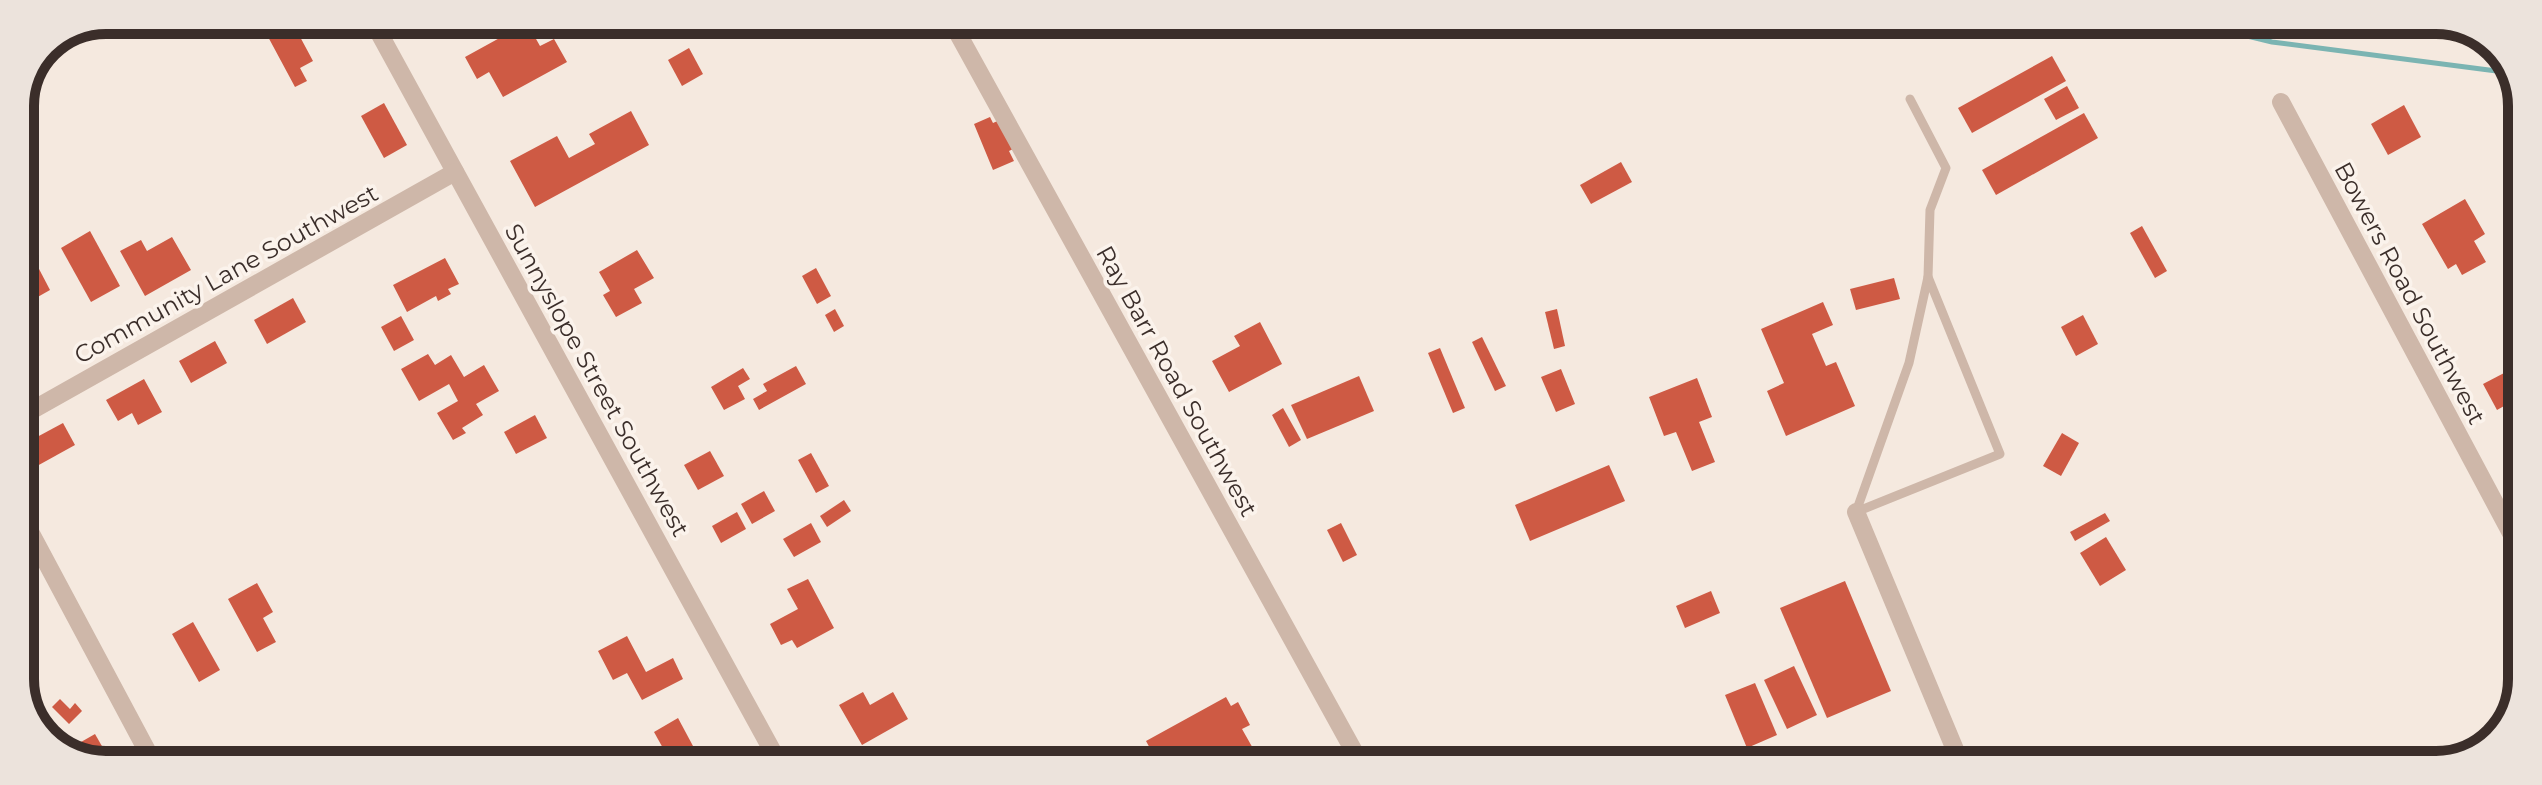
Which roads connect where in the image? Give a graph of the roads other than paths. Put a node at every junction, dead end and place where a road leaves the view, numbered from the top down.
1 (380, 34) edge
2 (958, 34) edge
3 (1910, 99) dead end
4 (2281, 102) dead end
5 (455, 172) junction
6 (1928, 277) junction
7 (34, 409) edge
8 (1856, 512) junction
9 (2508, 528) edge
10 (34, 539) edge
11 (147, 751) edge
12 (772, 751) edge
13 (1354, 751) edge
14 (1956, 751) edge

1 - 5 street, Sunnyslope Street Southwest
2 - 13 street, Ray Barr Road Southwest
3 - 6 lane
4 - 9 street, Bowers Road Southwest
5 - 7 street, Community Lane Southwest
5 - 12 street, Sunnyslope Street Southwest
6 - 8 lane
6 - 8 lane
8 - 14 street
10 - 11 street

